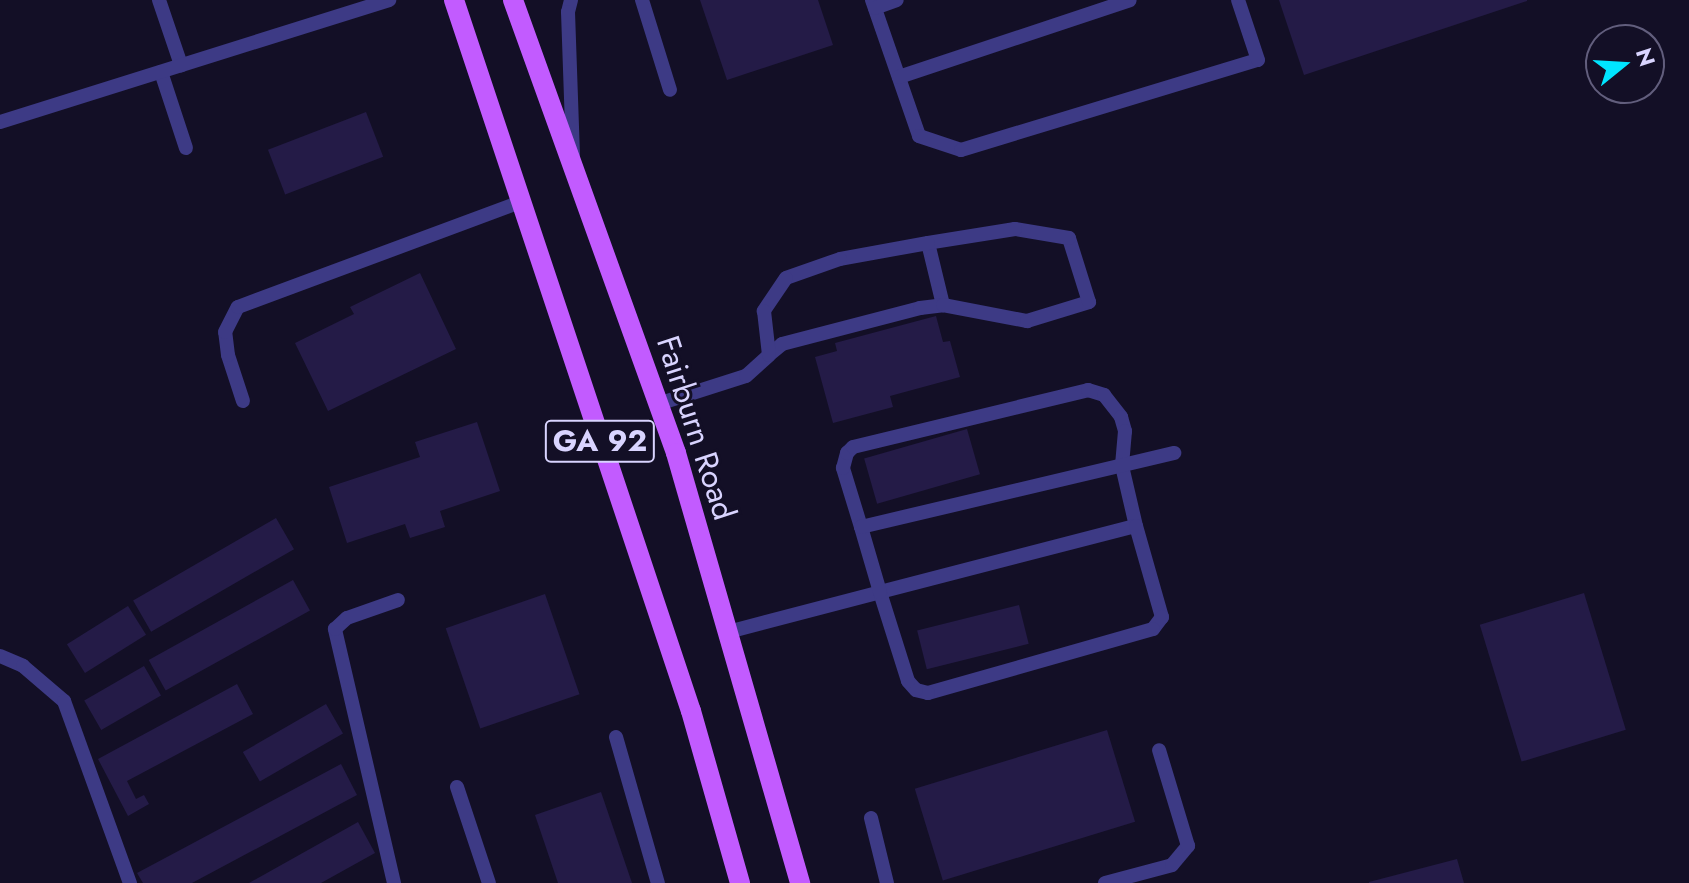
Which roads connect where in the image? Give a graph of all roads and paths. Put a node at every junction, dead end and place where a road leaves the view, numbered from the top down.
1 (159, 0) edge
2 (389, 0) edge
3 (454, 0) edge
4 (513, 0) edge
5 (571, 0) edge
6 (642, 0) edge
7 (897, 0) edge
8 (1130, 0) edge
9 (1238, 0) edge
10 (874, 4) edge
11 (181, 65) junction
12 (161, 72) junction
13 (899, 77) junction
14 (670, 90) dead end
15 (0, 122) edge
16 (186, 148) dead end
17 (574, 171) junction
18 (523, 201) junction
19 (928, 243) junction
20 (943, 305) junction
21 (769, 355) junction
22 (243, 401) dead end
23 (658, 404) junction
24 (1174, 453) dead end
25 (1122, 466) junction
26 (1136, 526) junction
27 (861, 527) junction
28 (880, 592) junction
29 (398, 600) dead end
30 (728, 632) junction
31 (0, 656) edge
32 (616, 737) dead end
33 (1159, 750) dead end
34 (457, 787) dead end
35 (871, 818) dead end
36 (130, 883) edge
37 (394, 883) edge
38 (489, 883) edge
39 (658, 883) edge
40 (740, 883) edge
41 (800, 883) edge
42 (887, 883) edge
43 (1105, 883) edge

1 - 11 lane
2 - 11 lane
3 - 18 main road, GA 92
4 - 17 main road, Fairburn Road / GA 92
5 - 17 lane
6 - 14 lane
7 - 10 lane
8 - 13 lane
9 - 13 lane
10 - 13 lane
11 - 12 lane
12 - 15 lane
12 - 16 lane
17 - 23 main road, Fairburn Road / GA 92
18 - 22 lane
18 - 40 main road, GA 92
19 - 20 lane
19 - 20 lane
19 - 21 lane
20 - 21 lane
21 - 23 lane
23 - 30 main road, Fairburn Road / GA 92
24 - 25 lane
25 - 26 lane
25 - 27 lane
25 - 27 lane
26 - 28 lane
26 - 28 lane
27 - 28 lane
28 - 30 lane
29 - 37 lane
30 - 41 main road, Fairburn Road / GA 92
31 - 36 lane
32 - 39 lane
33 - 43 lane
34 - 38 lane
35 - 42 lane

